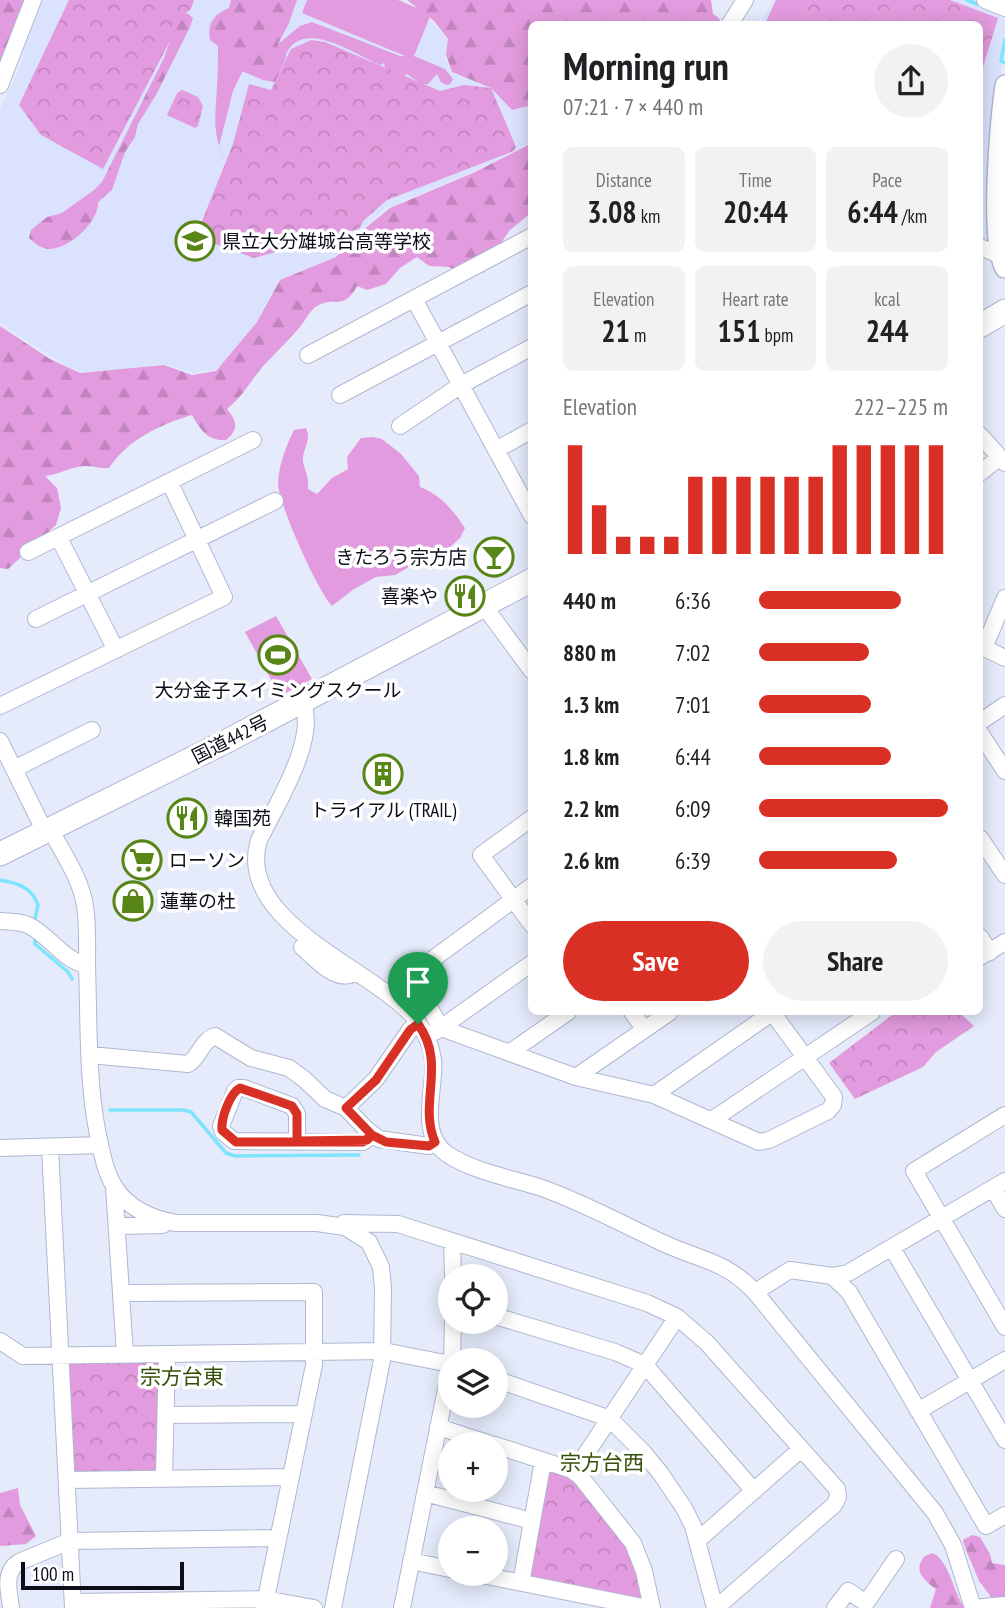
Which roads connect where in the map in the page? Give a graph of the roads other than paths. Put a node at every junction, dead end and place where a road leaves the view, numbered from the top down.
1 (33, 0) edge
2 (745, 0) edge
3 (985, 0) edge
4 (1005, 8) edge
5 (732, 21) edge
6 (0, 85) edge
7 (1005, 85) edge
8 (528, 238) edge
9 (983, 249) edge
10 (1002, 262) edge
11 (528, 295) edge
12 (414, 299) junction
13 (1005, 311) edge
14 (983, 324) edge
15 (438, 343) junction
16 (528, 349) edge
17 (308, 355) dead end
18 (461, 385) junction
19 (340, 395) dead end
20 (400, 426) dead end
21 (528, 432) edge
22 (983, 438) edge
23 (253, 440) dead end
24 (496, 450) junction
25 (1002, 460) edge
26 (983, 471) edge
27 (170, 483) junction
28 (275, 501) dead end
29 (528, 509) edge
30 (59, 538) junction
31 (198, 540) junction
32 (28, 552) dead end
33 (528, 582) edge
34 (88, 593) junction
35 (1005, 598) edge
36 (485, 606) junction
37 (36, 619) dead end
38 (116, 650) junction
39 (994, 655) edge
40 (528, 665) edge
41 (302, 702) junction
42 (1005, 705) edge
43 (0, 706) edge
44 (983, 720) edge
45 (92, 730) dead end
46 (983, 738) edge
47 (0, 740) edge
48 (14, 769) junction
49 (1005, 771) edge
50 (528, 821) edge
51 (48, 830) junction
52 (983, 842) edge
53 (0, 854) edge
54 (1005, 875) edge
55 (528, 890) edge
56 (514, 900) junction
57 (528, 919) edge
58 (0, 921) edge
59 (1005, 942) edge
60 (302, 947) dead end
61 (985, 954) edge
62 (87, 965) junction
63 (528, 966) edge
64 (356, 972) junction
65 (564, 1015) edge
66 (634, 1015) edge
67 (665, 1015) edge
68 (768, 1015) edge
69 (774, 1015) edge
70 (868, 1015) edge
71 (441, 1028) junction
72 (644, 1029) junction
73 (423, 1031) junction
74 (509, 1053) junction
75 (90, 1055) junction
76 (806, 1058) junction
77 (576, 1077) junction
78 (654, 1095) junction
79 (346, 1108) junction
80 (1005, 1115) edge
81 (712, 1120) junction
82 (372, 1135) junction
83 (297, 1141) junction
84 (435, 1142) junction
85 (100, 1144) junction
86 (50, 1147) junction
87 (0, 1148) edge
88 (999, 1185) edge
89 (114, 1186) junction
90 (1005, 1209) edge
91 (942, 1219) junction
92 (317, 1223) junction
93 (382, 1224) junction
94 (195, 1225) junction
95 (117, 1226) junction
96 (453, 1241) junction
97 (892, 1248) junction
98 (453, 1264) edge
99 (832, 1276) junction
100 (383, 1288) junction
101 (755, 1292) junction
102 (121, 1293) junction
103 (677, 1317) junction
104 (508, 1320) edge
105 (1005, 1327) edge
106 (0, 1342) edge
107 (384, 1352) junction
108 (315, 1353) junction
109 (167, 1354) junction
110 (125, 1355) junction
111 (61, 1356) junction
112 (1005, 1360) edge
113 (438, 1362) edge
114 (645, 1365) junction
115 (970, 1380) junction
116 (508, 1384) edge
117 (918, 1411) junction
118 (304, 1414) junction
119 (166, 1415) junction
120 (440, 1418) edge
121 (609, 1419) junction
122 (438, 1426) junction
123 (456, 1432) edge
124 (1005, 1440) edge
125 (508, 1449) edge
126 (801, 1449) junction
127 (542, 1461) junction
128 (575, 1472) junction
129 (164, 1477) junction
130 (291, 1477) junction
131 (67, 1480) junction
132 (754, 1491) junction
133 (425, 1493) junction
134 (1005, 1515) edge
135 (532, 1521) junction
136 (278, 1538) junction
137 (70, 1541) junction
138 (697, 1541) junction
139 (896, 1559) dead end
140 (411, 1561) junction
141 (438, 1567) edge
142 (508, 1580) edge
143 (521, 1583) junction
144 (265, 1604) edge
145 (603, 1604) edge
146 (73, 1605) edge
147 (1005, 1605) edge
148 (11, 1608) edge
149 (314, 1608) edge
150 (333, 1608) edge
151 (402, 1608) edge
152 (650, 1608) edge
153 (716, 1608) edge
154 (835, 1608) edge
155 (973, 1608) edge

1 - 6 street
2 - 5 street
3 - 4 street
7 - 10 main road
8 - 12 street
9 - 10 street
11 - 15 street
12 - 15 street
12 - 17 street
13 - 14 highway
15 - 18 street
15 - 19 street
16 - 18 street
18 - 20 street
18 - 24 street
21 - 24 street
22 - 25 street
23 - 27 street
24 - 29 street
25 - 26 street
27 - 30 street
27 - 31 street
28 - 31 street
30 - 32 street
30 - 34 street
31 - 34 street
31 - 38 street
33 - 36 highway, 国道442号
34 - 37 street
34 - 38 street
35 - 39 street
36 - 40 street
36 - 41 highway, 国道442号
38 - 43 street
41 - 51 highway, 国道442号
41 - 64 street
42 - 44 street
45 - 48 street
46 - 49 street
47 - 48 street
48 - 51 street
50 - 56 street
51 - 53 highway, 国道442号
51 - 62 street
52 - 54 street
55 - 56 street
56 - 57 street
56 - 71 street
58 - 62 street
59 - 61 street
60 - 64 street
62 - 75 street
63 - 71 street
64 - 73 street
65 - 74 street
66 - 72 street
67 - 72 street
68 - 78 street
69 - 76 street
70 - 76 street
71 - 73 street
71 - 74 street
72 - 77 street
73 - 79 street
73 - 84 street
74 - 77 street
75 - 79 street
75 - 85 street
76 - 81 street
76 - 81 street
77 - 78 street
78 - 81 street
79 - 82 street
80 - 91 street
82 - 83 street
82 - 84 street
83 - 83 street
84 - 101 street
85 - 86 street
85 - 89 street
86 - 87 street
86 - 111 street
88 - 90 street
88 - 91 street
89 - 94 street
89 - 95 street
91 - 97 street
91 - 105 street
92 - 93 street
92 - 94 street
92 - 100 street
93 - 96 street
93 - 100 street
94 - 95 street
95 - 102 street
96 - 98 street
96 - 103 street
97 - 99 street
97 - 115 street
99 - 101 street
99 - 117 street
100 - 107 street
101 - 155 street
102 - 108 street
102 - 110 street
103 - 114 street
103 - 126 street
104 - 114 street
106 - 111 street
107 - 108 street
107 - 113 street
107 - 150 street
108 - 109 street
108 - 118 street
109 - 110 street
109 - 119 street
110 - 111 street
111 - 131 street
112 - 115 street
114 - 121 street
114 - 132 street
115 - 117 street
115 - 124 street
116 - 121 street
117 - 134 street
118 - 119 street
118 - 130 street
119 - 129 street
120 - 122 street
121 - 128 street
121 - 138 street
122 - 123 street
122 - 133 street
125 - 127 street
126 - 132 street
126 - 153 street
127 - 128 street
127 - 135 street
128 - 152 street
129 - 130 street
129 - 131 street
130 - 136 street
131 - 137 street
132 - 138 street
133 - 135 street
133 - 140 street
135 - 143 street
136 - 137 street
136 - 144 street
137 - 146 street
137 - 148 street
138 - 153 street
139 - 154 street
140 - 141 street
140 - 151 street
142 - 143 street
143 - 145 street
144 - 146 street
144 - 149 street
145 - 152 street
147 - 155 street

